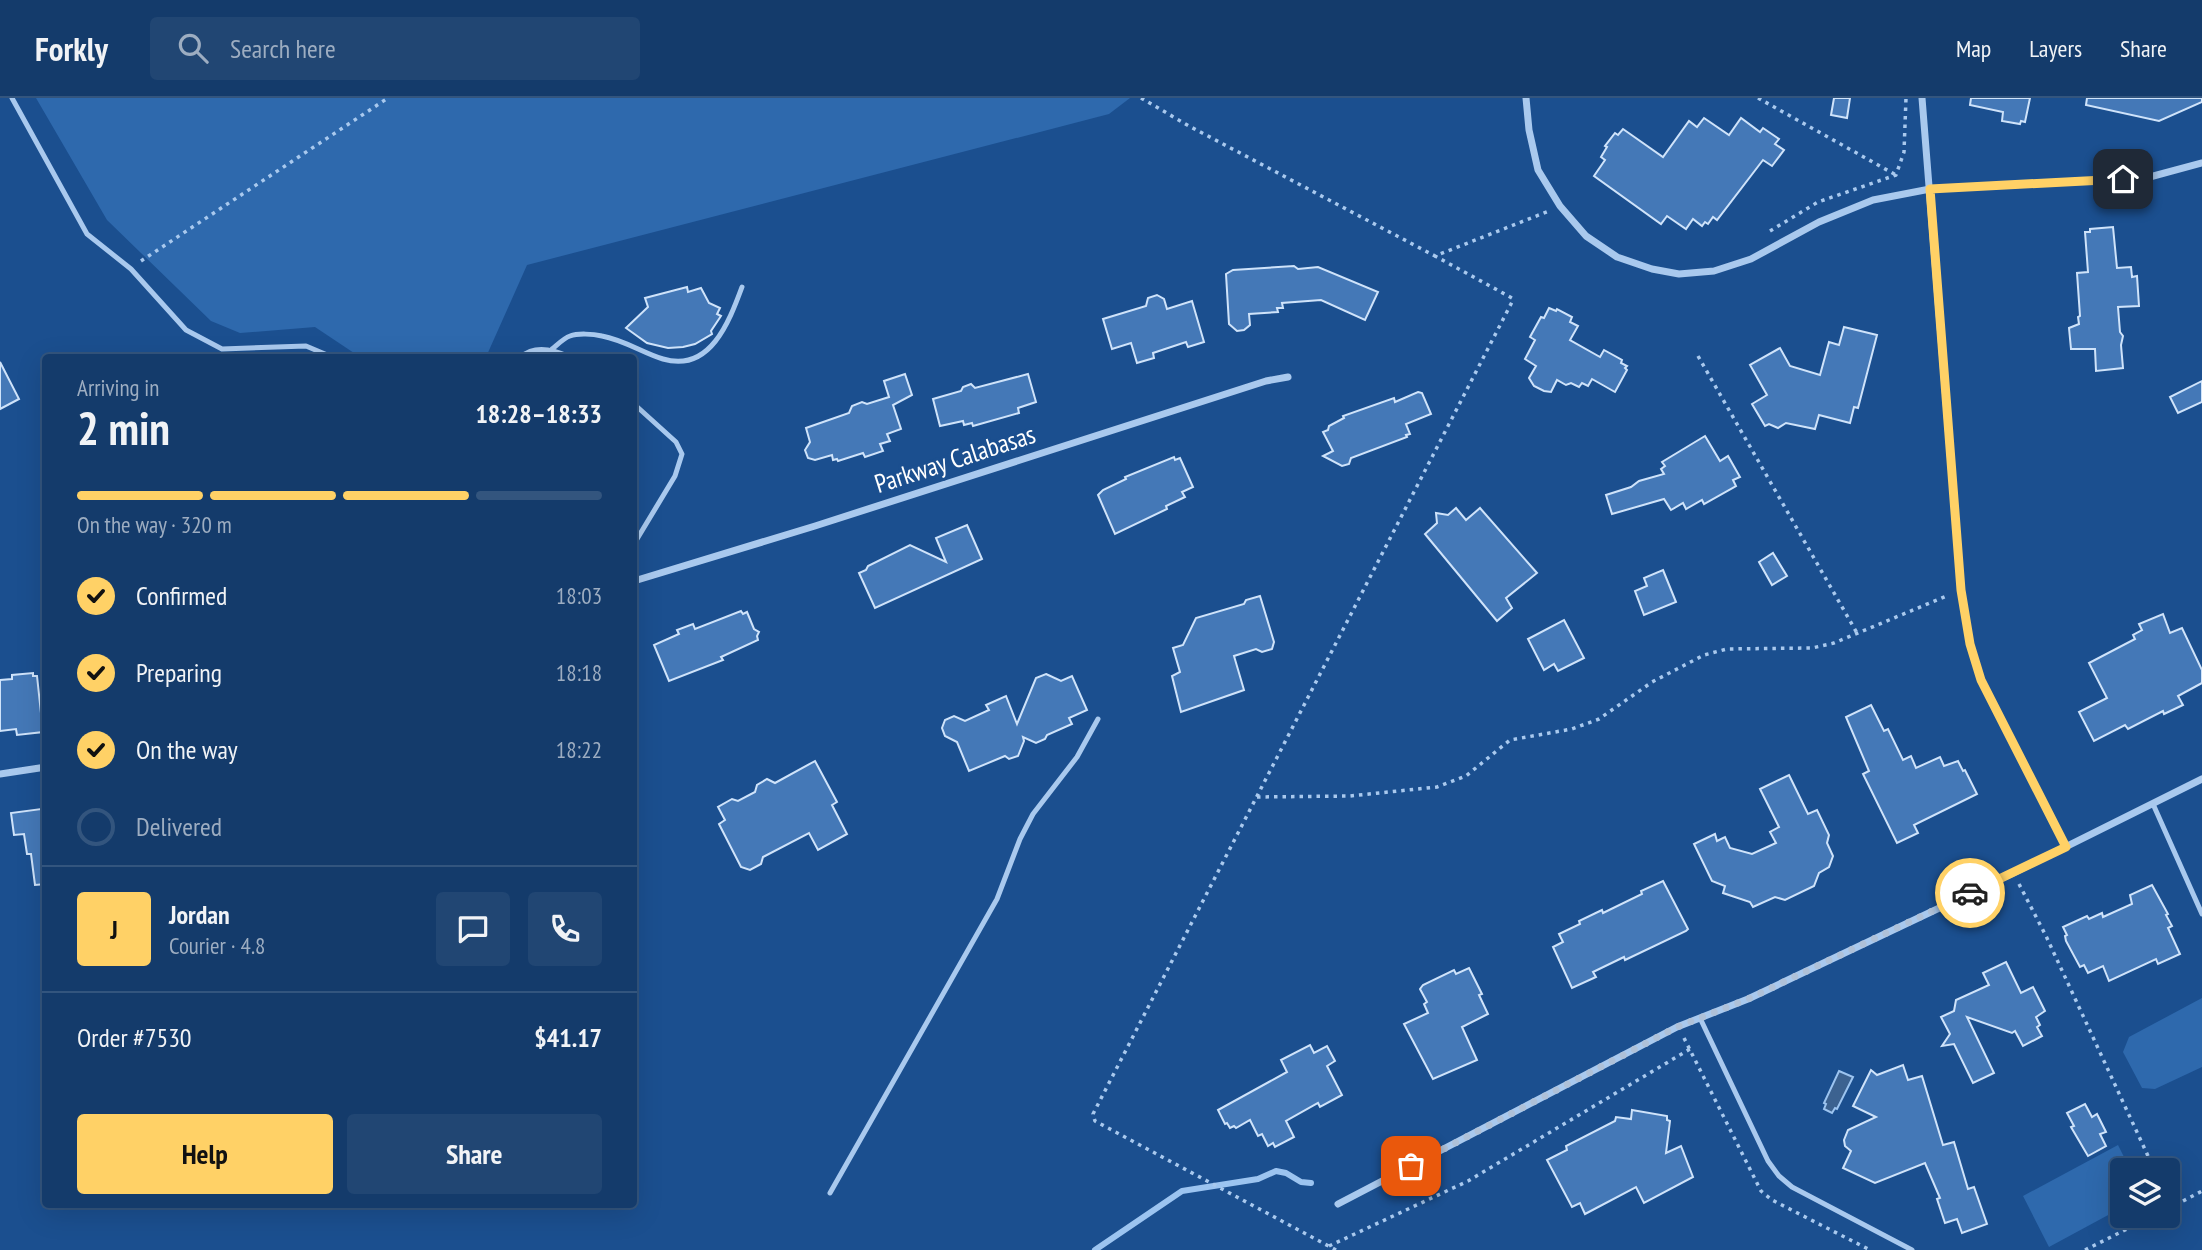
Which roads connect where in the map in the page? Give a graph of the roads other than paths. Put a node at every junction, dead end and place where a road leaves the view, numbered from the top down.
1 (12, 98) edge
2 (1526, 98) edge
3 (1922, 98) edge
4 (2202, 163) edge
5 (1930, 189) junction
6 (742, 287) dead end
7 (552, 349) junction
8 (325, 354) edge
9 (525, 354) edge
10 (563, 354) edge
11 (1288, 377) dead end
12 (637, 407) edge
13 (637, 539) edge
14 (637, 580) edge
15 (1098, 719) dead end
16 (42, 768) edge
17 (0, 774) edge
18 (2202, 779) edge
19 (2153, 804) junction
20 (2066, 847) junction
21 (2202, 914) edge
22 (1700, 1018) junction
23 (830, 1193) dead end
24 (1339, 1205) dead end
25 (1912, 1250) edge

1 - 8 lane
2 - 5 street
3 - 5 street
4 - 5 street
5 - 20 street
6 - 7 lane
7 - 9 lane
7 - 10 lane
11 - 14 street, Parkway Calabasas
12 - 13 lane
15 - 23 lane
16 - 17 street
18 - 19 street
19 - 20 street
19 - 21 lane
20 - 22 street
22 - 24 street
22 - 25 lane

